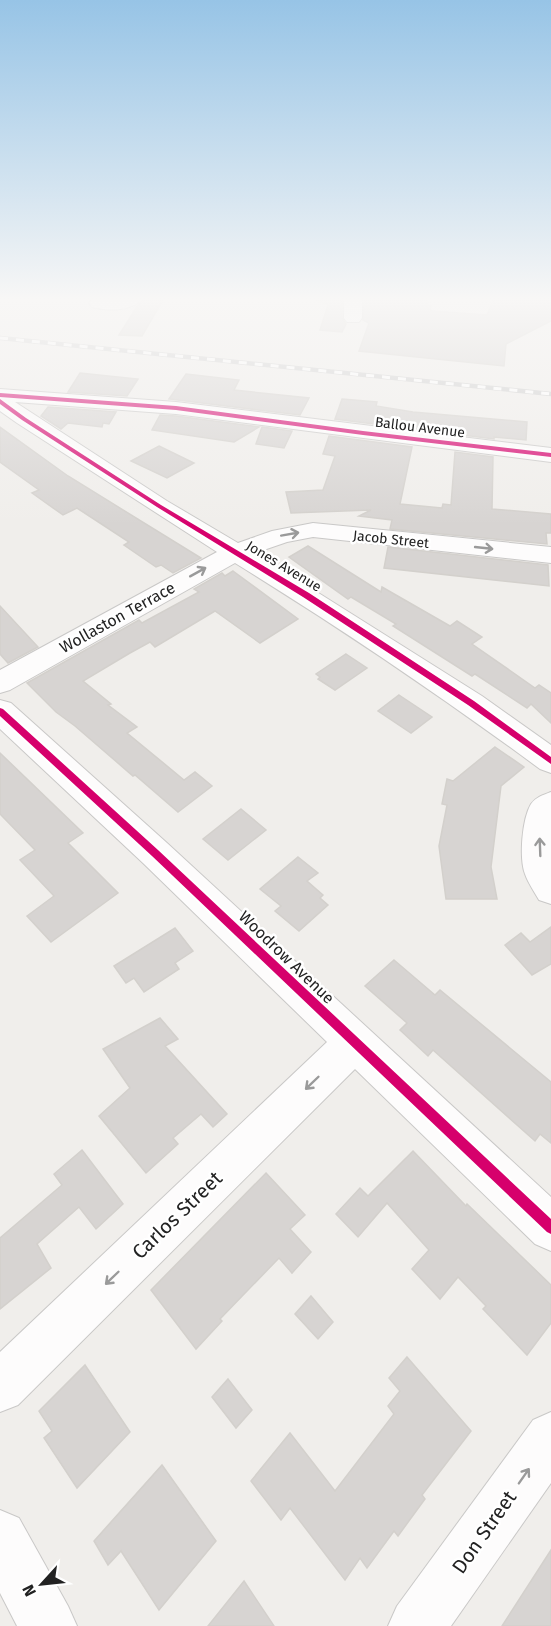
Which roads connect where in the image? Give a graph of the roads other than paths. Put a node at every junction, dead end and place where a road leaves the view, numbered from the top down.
1 (0, 395) edge
2 (0, 401) edge
3 (551, 455) edge
4 (235, 552) junction
5 (551, 555) edge
6 (0, 683) edge
7 (0, 711) edge
8 (551, 761) edge
9 (551, 805) edge
10 (551, 889) edge
11 (354, 1042) junction
12 (551, 1228) edge
13 (0, 1387) edge
14 (551, 1438) edge
15 (0, 1537) edge
16 (48, 1626) edge
17 (417, 1626) edge

1 - 3 street, Ballou Avenue
2 - 4 street, Jones Avenue
4 -> 5 street, Jacob Street
6 -> 4 street, Wollaston Terrace
4 - 8 street, Jones Avenue
7 - 11 street, Woodrow Avenue
10 -> 9 street
11 - 12 street, Woodrow Avenue
11 -> 13 street, Carlos Street
17 -> 14 street, Don Street
15 - 16 street

